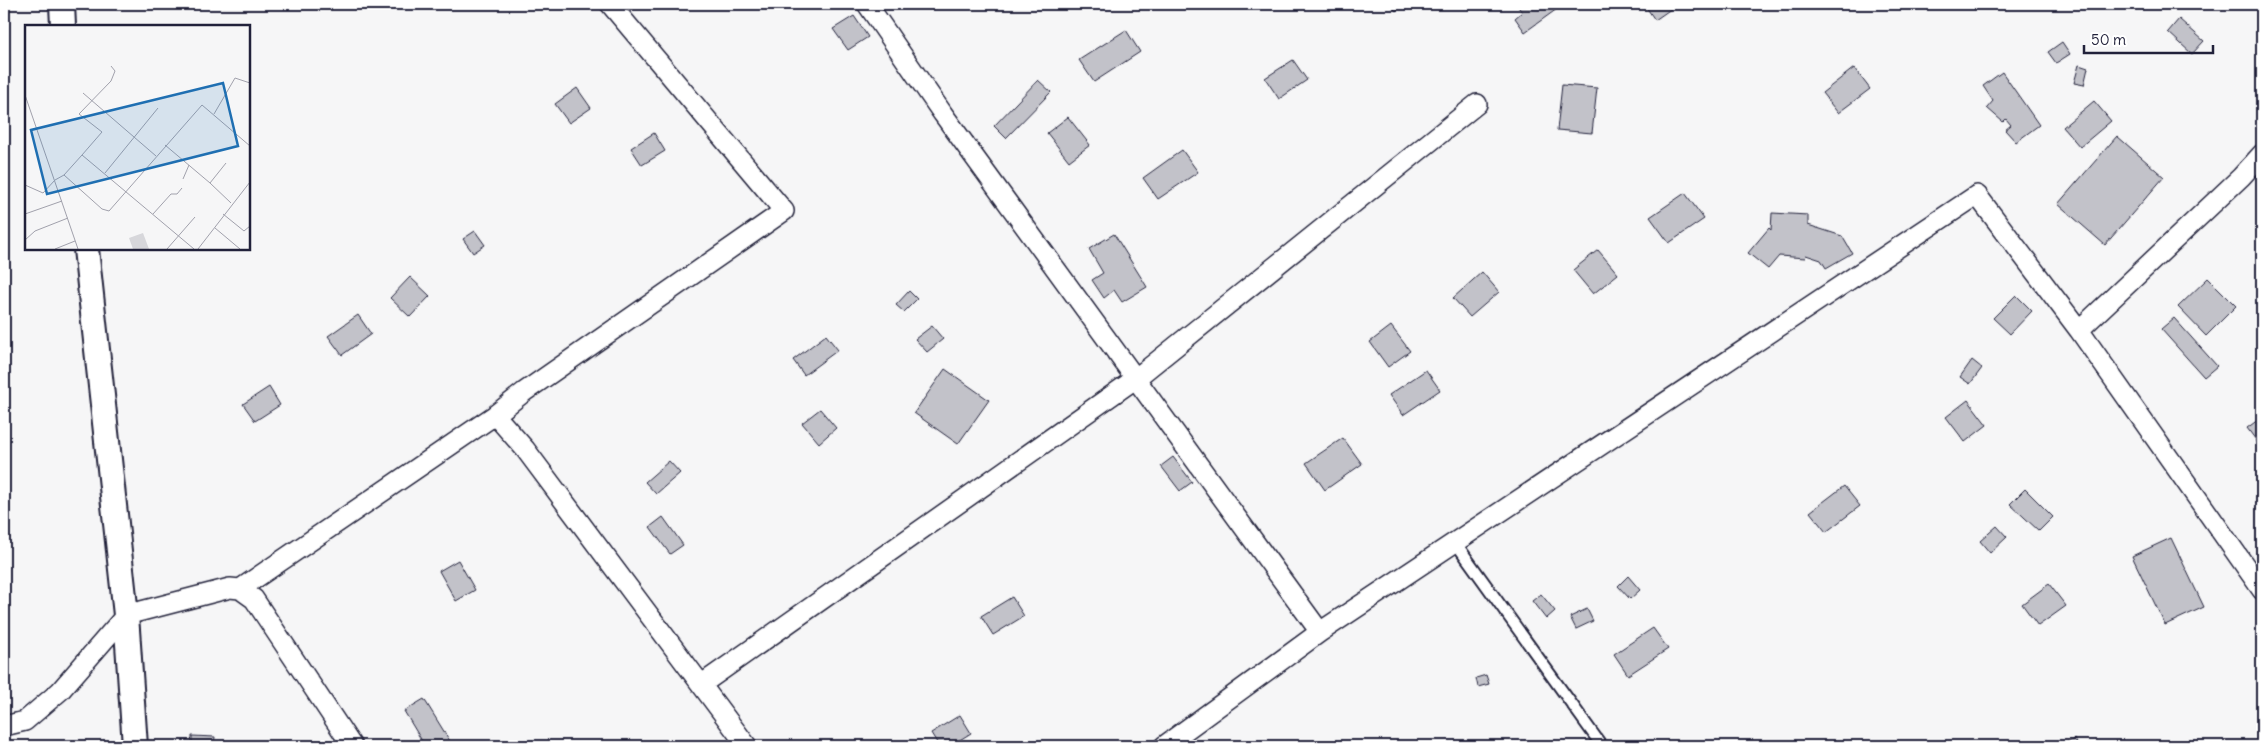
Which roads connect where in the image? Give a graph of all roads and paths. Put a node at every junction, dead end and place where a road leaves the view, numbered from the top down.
1 (62, 4) edge
2 (610, 4) edge
3 (867, 4) edge
4 (63, 25) edge
5 (1477, 104) dead end
6 (2262, 154) edge
7 (86, 250) edge
8 (2079, 330) junction
9 (1135, 379) junction
10 (495, 415) junction
11 (1454, 542) junction
12 (240, 589) junction
13 (2262, 590) edge
14 (126, 615) junction
15 (1320, 632) junction
16 (702, 684) junction
17 (4, 726) edge
18 (135, 746) edge
19 (352, 746) edge
20 (747, 746) edge
21 (1164, 746) edge
22 (1602, 746) edge

1 - 4 street
2 - 10 street
3 - 9 street
5 - 9 street
6 - 8 street
7 - 14 street
8 - 11 street
8 - 13 street
9 - 15 street
9 - 16 street
10 - 12 street
10 - 16 street
11 - 15 street
11 - 22 lane
12 - 14 street
12 - 19 street
14 - 17 street
14 - 18 street
15 - 21 street
16 - 20 street

